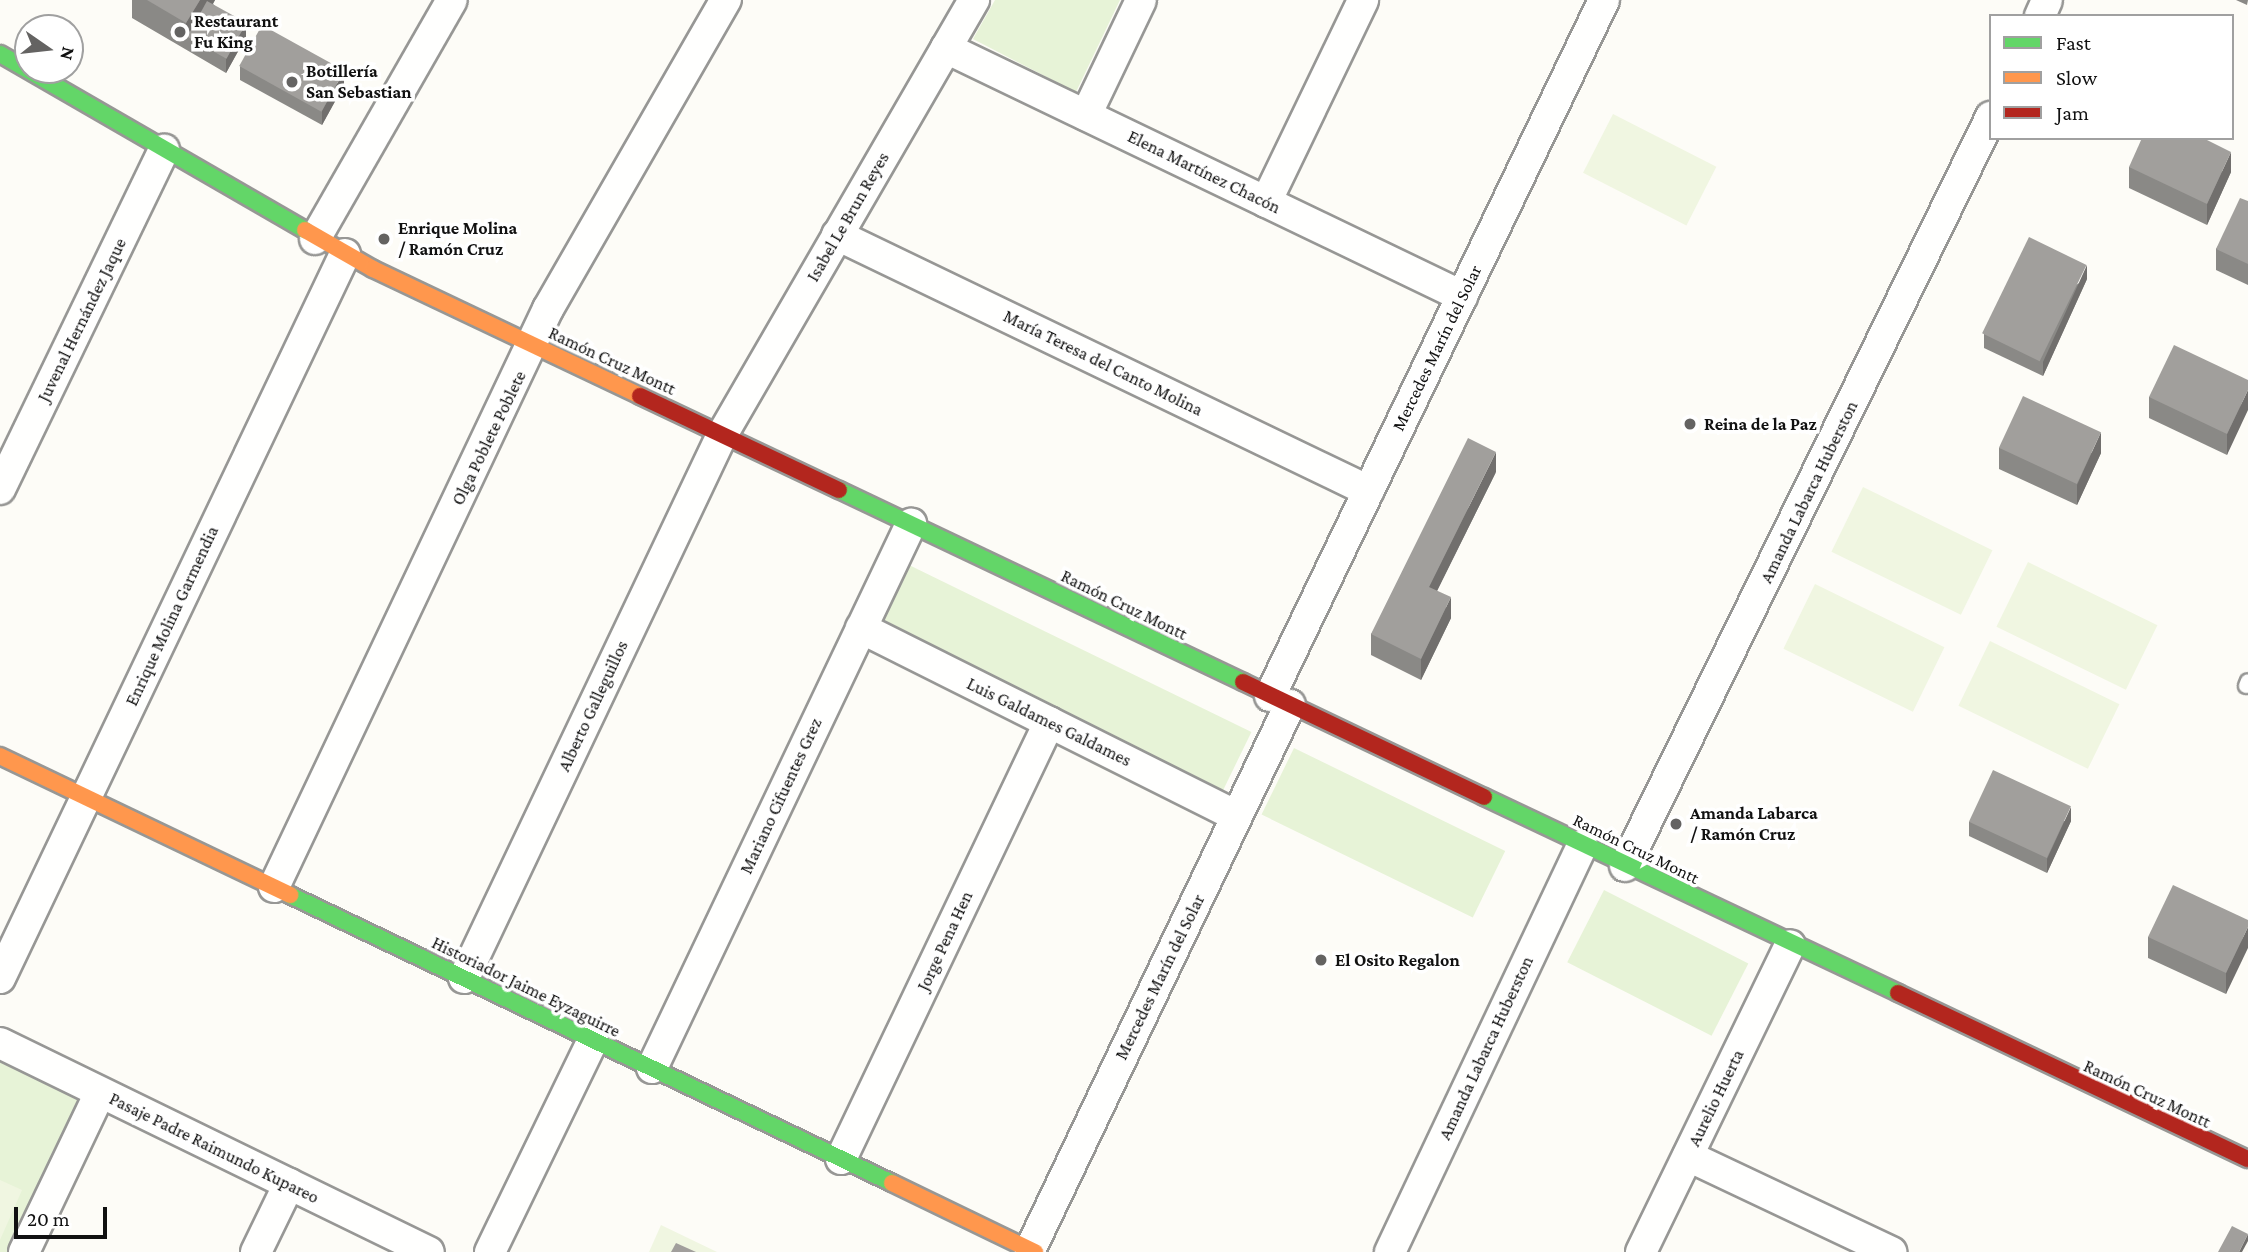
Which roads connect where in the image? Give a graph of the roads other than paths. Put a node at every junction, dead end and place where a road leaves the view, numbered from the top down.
1 (452, 0) edge
2 (726, 0) edge
3 (974, 0) edge
4 (1141, 0) edge
5 (1363, 0) edge
6 (1604, 0) edge
7 (946, 48) junction
8 (0, 54) edge
9 (1086, 115) junction
10 (1989, 121) edge
11 (164, 150) junction
12 (1266, 202) junction
13 (836, 235) junction
14 (315, 239) junction
15 (345, 254) junction
16 (1462, 296) junction
17 (534, 345) junction
18 (722, 435) junction
19 (0, 489) edge
20 (1369, 491) junction
21 (911, 524) junction
22 (861, 628) junction
23 (1280, 701) junction
24 (1049, 722) junction
25 (0, 756) edge
26 (86, 797) junction
27 (1237, 816) junction
28 (1582, 845) junction
29 (1625, 866) junction
30 (274, 887) junction
31 (1790, 944) junction
32 (0, 978) edge
33 (464, 978) junction
34 (593, 1040) junction
35 (0, 1043) edge
36 (652, 1068) junction
37 (100, 1093) junction
38 (1688, 1156) junction
39 (841, 1159) junction
40 (2248, 1159) edge
41 (289, 1184) junction
42 (1032, 1251) edge
43 (24, 1252) edge
44 (256, 1252) edge
45 (429, 1252) edge
46 (490, 1252) edge
47 (1390, 1252) edge
48 (1642, 1252) edge
49 (1891, 1252) edge

1 - 14 street
2 - 17 street, Olga Poblete Poblete
3 - 7 street, Isabel Le Brun Reyes
4 - 9 street
5 - 12 street
6 - 16 street, Mercedes Marín del Solar
7 - 9 street, Elena Martínez Chacón
7 - 13 street, Isabel Le Brun Reyes
8 - 11 street, Ramón Cruz Montt
9 - 12 street, Elena Martínez Chacón
10 - 29 street, Amanda Labarca Huberston
11 - 14 street, Ramón Cruz Montt
11 - 19 street, Juvenal Hernández Jaque
12 - 16 street, Elena Martínez Chacón
13 - 18 street, Isabel Le Brun Reyes
13 - 20 street, María Teresa del Canto Molina
14 - 15 street, Ramón Cruz Montt
15 - 17 street, Ramón Cruz Montt
15 - 26 street, Enrique Molina Garmendia
16 - 20 street, Mercedes Marín del Solar
17 - 18 street, Ramón Cruz Montt
17 - 30 street, Olga Poblete Poblete
18 - 21 street, Ramón Cruz Montt
18 - 33 street, Alberto Galleguillos
20 - 23 street, Mercedes Marín del Solar
21 - 22 street, Mariano Cifuentes Grez
21 - 23 street, Ramón Cruz Montt
22 - 24 street, Luis Galdames Galdames
22 - 36 street, Mariano Cifuentes Grez
23 - 27 street, Mercedes Marín del Solar
23 - 28 street, Ramón Cruz Montt
24 - 27 street, Luis Galdames Galdames
24 - 39 street, Jorge Pena Hen
25 - 26 street, Historiador Jaime Eyzaguirre
26 - 30 street, Historiador Jaime Eyzaguirre
26 - 32 street, Enrique Molina Garmendia
27 - 42 street, Mercedes Marín del Solar
28 - 29 street, Ramón Cruz Montt
28 - 47 street, Amanda Labarca Huberston
29 - 31 street, Ramón Cruz Montt
30 - 33 street, Historiador Jaime Eyzaguirre
31 - 38 street, Aurelio Huerta
31 - 40 street, Ramón Cruz Montt
33 - 34 street, Historiador Jaime Eyzaguirre
34 - 36 street, Historiador Jaime Eyzaguirre
34 - 46 street
35 - 37 street, Pasaje Padre Raimundo Kupareo
36 - 39 street, Historiador Jaime Eyzaguirre
37 - 41 street, Pasaje Padre Raimundo Kupareo
37 - 43 street
38 - 48 street, Aurelio Huerta
38 - 49 street
39 - 42 street, Historiador Jaime Eyzaguirre
41 - 44 street
41 - 45 street, Pasaje Padre Raimundo Kupareo

